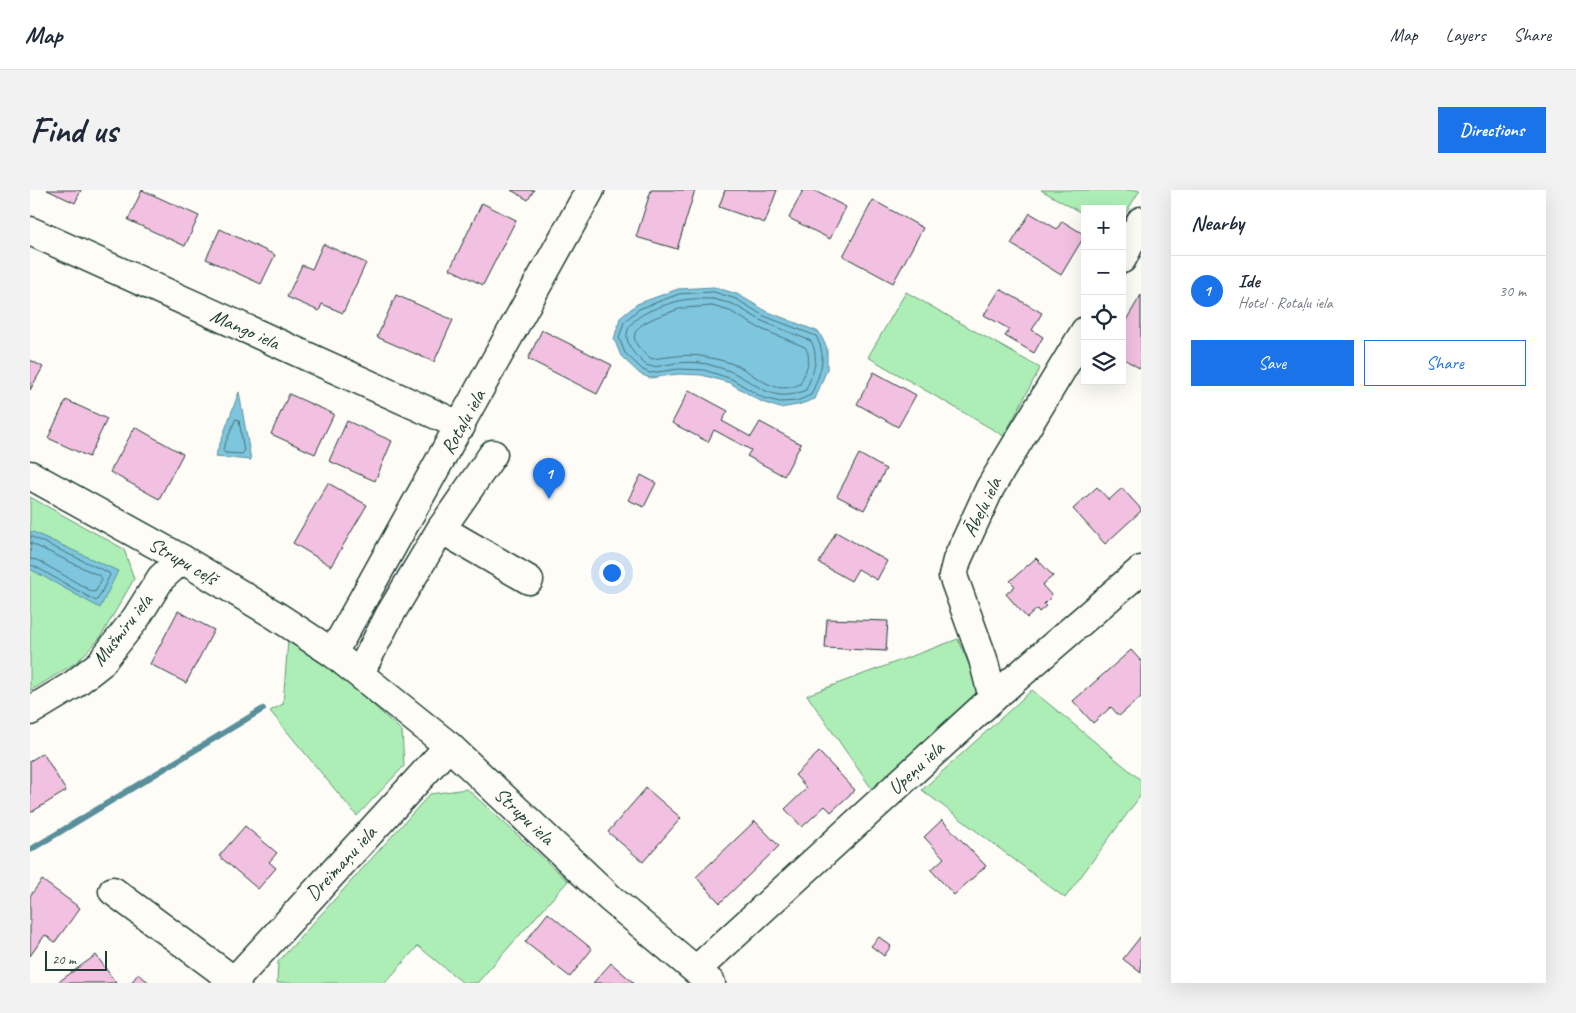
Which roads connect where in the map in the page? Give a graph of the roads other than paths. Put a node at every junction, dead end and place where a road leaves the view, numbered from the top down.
1 (590, 190) edge
2 (1141, 221) edge
3 (30, 231) edge
4 (1126, 251) edge
5 (1081, 338) edge
6 (460, 426) junction
7 (493, 454) dead end
8 (30, 474) edge
9 (441, 529) junction
10 (182, 559) junction
11 (1141, 570) edge
12 (529, 580) dead end
13 (333, 653) junction
14 (360, 673) junction
15 (993, 698) junction
16 (30, 710) edge
17 (449, 746) junction
18 (113, 891) dead end
19 (704, 977) edge
20 (235, 982) edge

1 - 6 street, Rotaļu iela
2 - 4 street
3 - 6 street, Mango iela
5 - 15 street, Ābeļu iela
6 - 13 street, Rotaļu iela
7 - 9 street
8 - 10 street, Strupu ceļš
9 - 12 street
9 - 14 street
10 - 13 street, Strupu ceļš
10 - 16 street, Mušmiru iela
11 - 15 street, Upeņu iela
13 - 14 street, Strupu iela
14 - 17 street, Strupu iela
15 - 19 street, Upeņu iela
17 - 19 street, Strupu iela
17 - 20 street, Dreimaņu iela
18 - 20 street, Dreimaņu iela

